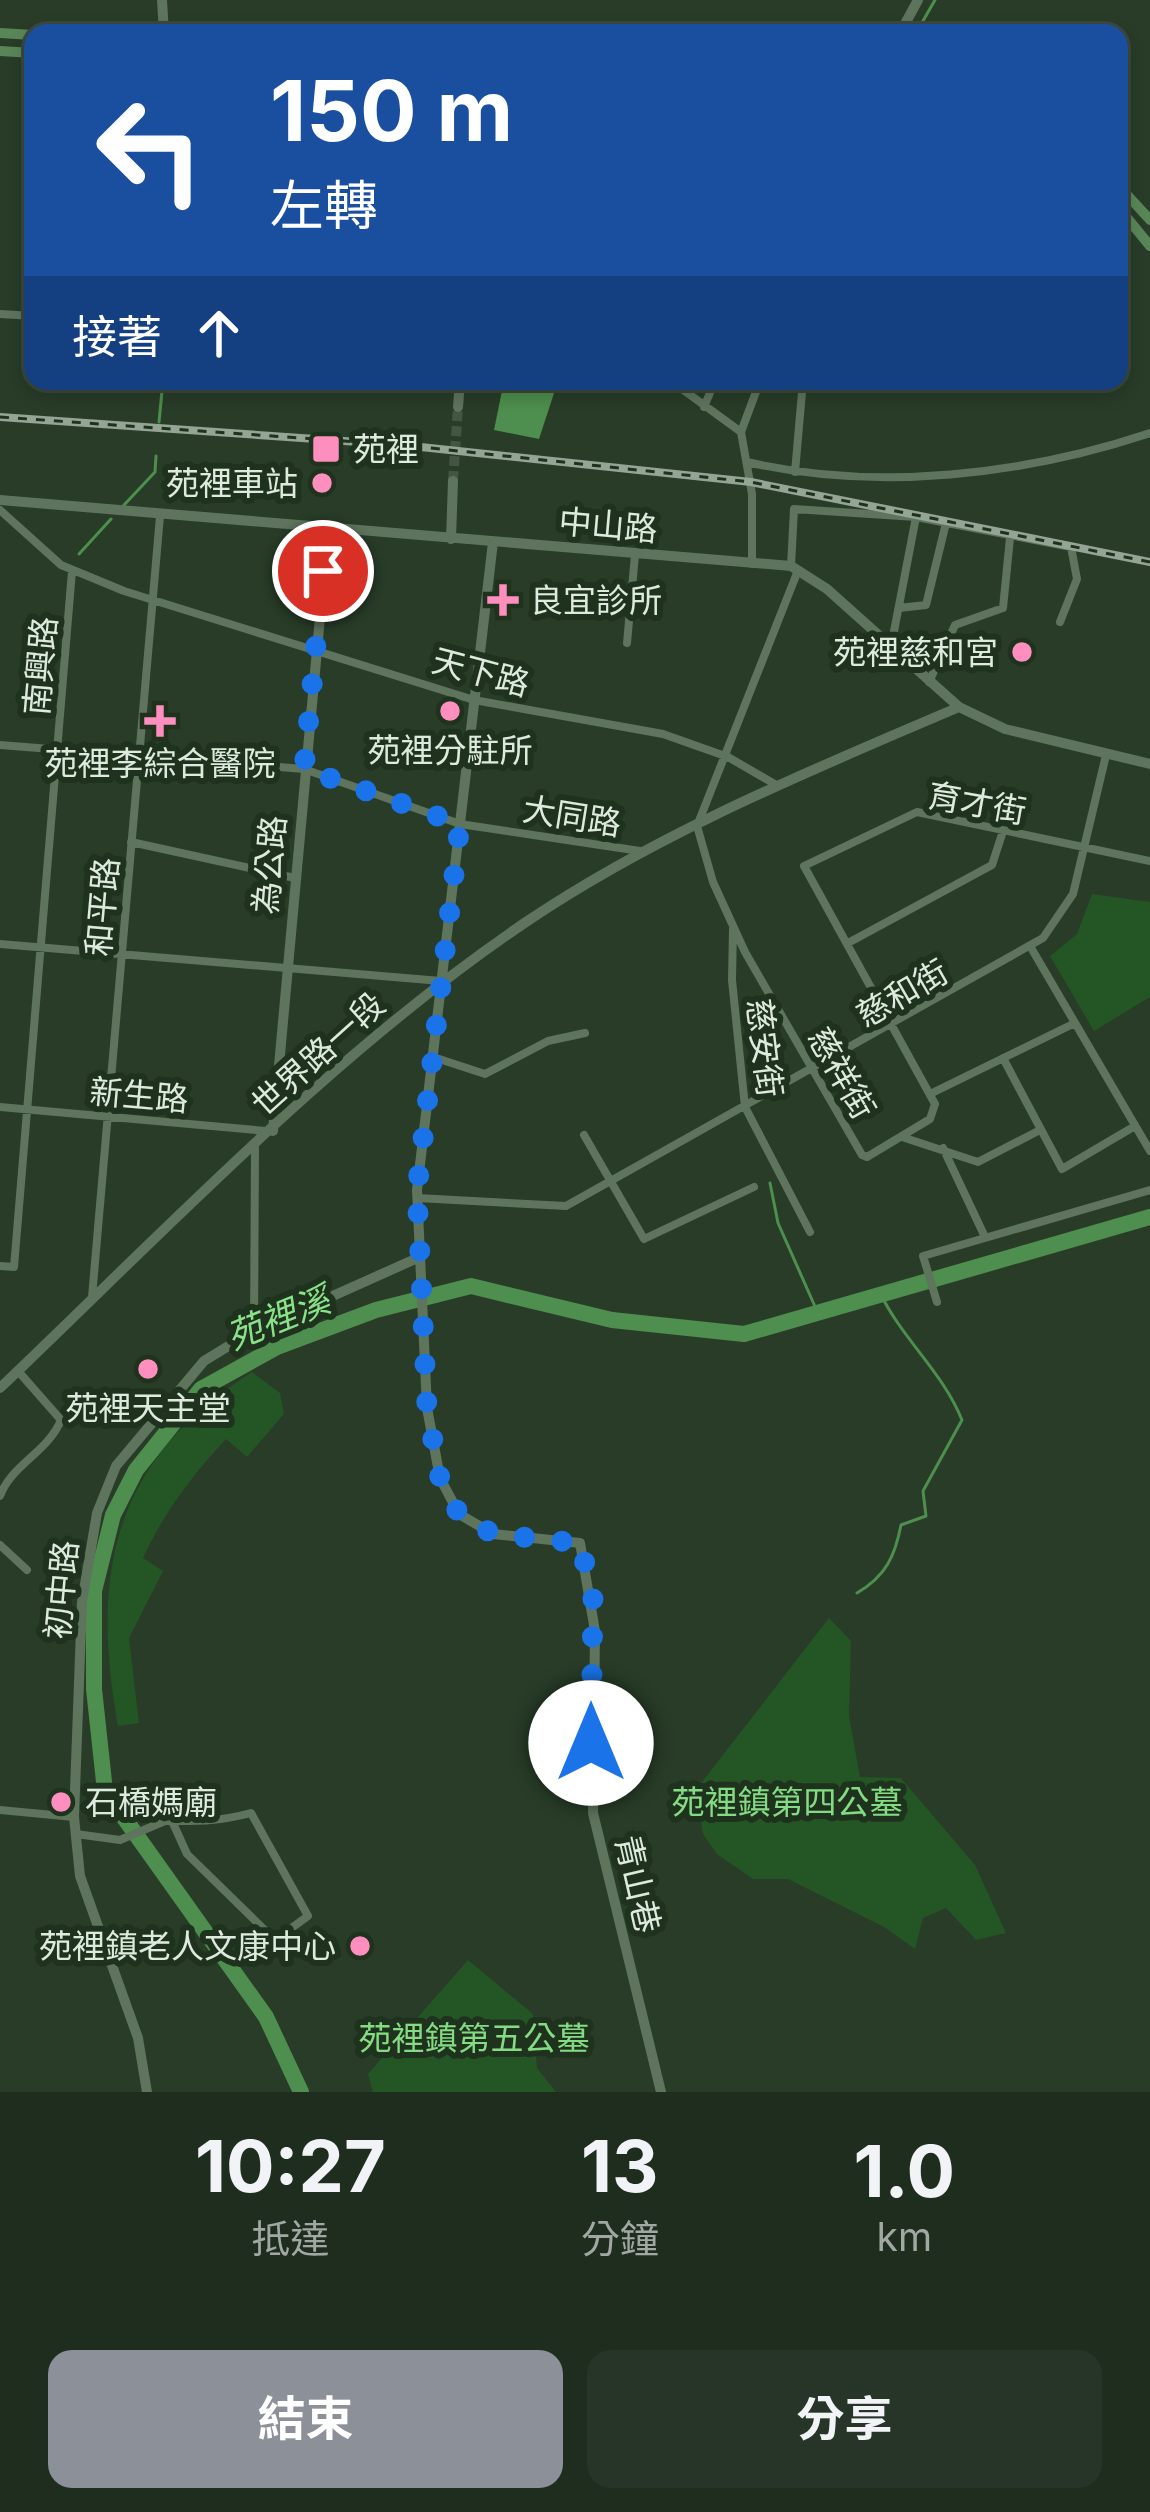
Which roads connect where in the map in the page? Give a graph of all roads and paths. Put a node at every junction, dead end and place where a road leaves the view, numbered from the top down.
1 (1128, 196) edge
2 (1128, 219) edge
3 (1150, 220) edge
4 (1150, 246) edge
5 (459, 390) edge
6 (682, 390) edge
7 (711, 390) edge
8 (757, 390) edge
9 (802, 390) edge
10 (458, 407) tunnel mouth
11 (704, 407) junction
12 (741, 432) junction
13 (1150, 433) edge
14 (748, 462) junction
15 (795, 472) junction
16 (453, 482) tunnel mouth
17 (0, 500) edge
18 (0, 510) edge
19 (160, 516) junction
20 (916, 518) junction
21 (946, 523) junction
22 (328, 530) junction
23 (1010, 538) junction
24 (451, 539) junction
25 (493, 542) junction
26 (634, 554) junction
27 (752, 565) junction
28 (794, 569) junction
29 (72, 572) junction
30 (153, 598) junction
31 (899, 608) junction
32 (1060, 622) dead end
33 (628, 643) dead end
34 (891, 648) junction
35 (314, 652) junction
36 (929, 682) junction
37 (474, 700) junction
38 (959, 707) junction
39 (0, 745) edge
40 (57, 748) junction
41 (1106, 755) junction
42 (139, 756) junction
43 (725, 756) junction
44 (1150, 764) edge
45 (304, 769) junction
46 (780, 787) junction
47 (460, 824) junction
48 (697, 826) junction
49 (1003, 831) junction
50 (131, 842) junction
51 (1084, 848) junction
52 (643, 851) junction
53 (1150, 861) edge
54 (295, 878) junction
55 (733, 927) junction
56 (0, 944) edge
57 (848, 944) junction
58 (1030, 946) junction
59 (40, 947) junction
60 (122, 954) junction
61 (287, 968) junction
62 (441, 981) junction
63 (1075, 1022) junction
64 (893, 1026) junction
65 (585, 1033) dead end
66 (433, 1057) junction
67 (1004, 1058) junction
68 (815, 1070) junction
69 (930, 1094) junction
70 (0, 1106) edge
71 (745, 1108) junction
72 (27, 1109) junction
73 (108, 1117) junction
74 (1136, 1126) junction
75 (1040, 1130) junction
76 (273, 1132) junction
77 (584, 1135) dead end
78 (901, 1137) junction
79 (943, 1147) junction
80 (255, 1148) junction
81 (1150, 1151) edge
82 (610, 1180) junction
83 (754, 1187) dead end
84 (1150, 1190) edge
85 (417, 1194) junction
86 (810, 1232) dead end
87 (985, 1238) junction
88 (422, 1256) junction
89 (0, 1266) edge
90 (937, 1302) dead end
91 (92, 1303) junction
92 (254, 1331) junction
93 (18, 1371) junction
94 (0, 1388) edge
95 (0, 1496) edge
96 (0, 1545) edge
97 (27, 1570) dead end
98 (0, 1810) edge
99 (74, 1817) junction
100 (168, 1821) junction
101 (76, 1834) junction
102 (147, 2092) edge
103 (661, 2092) edge

1 - 3 main road
2 - 4 main road
5 - 10 street
6 - 11 street
7 - 11 street
8 - 12 street
9 - 15 street
11 - 12 street
12 - 14 street
13 - 15 street
14 - 15 street
14 - 27 street
16 - 24 street
17 - 19 street, 中山路
18 - 29 street, 天下路
19 - 22 street, 中山路
19 - 30 street, 和平路
20 - 21 street
20 - 28 street
20 - 31 street
21 - 23 street
21 - 31 street
22 - 24 street, 中山路
22 - 35 street, 為公路
23 - 32 street
23 - 36 street
24 - 25 street, 中山路
25 - 26 street, 中山路
25 - 37 street
26 - 27 street, 中山路
26 - 33 street
27 - 28 street, 中山路
28 - 34 street
28 - 43 street
29 - 30 street, 天下路
29 - 40 street, 南興路
30 - 35 street, 天下路
30 - 42 street, 和平路
31 - 34 street
34 - 36 street
35 - 37 street, 天下路
35 - 45 street, 為公路
36 - 38 street
37 - 43 street, 天下路
37 - 47 street
38 - 41 street
38 - 46 street
39 - 40 street, 大同路
40 - 42 street, 大同路
40 - 59 street, 南興路
41 - 44 street
41 - 51 street, 慈和街
42 - 45 street, 大同路
42 - 50 street, 和平路
43 - 46 street, 天下路
43 - 48 street
45 - 47 street, 大同路
45 - 54 street, 為公路
46 - 48 street, 世界路一段
47 - 52 street, 大同路
47 - 62 street
48 - 52 street, 世界路一段
48 - 55 street, 慈祥街
49 - 51 street, 育才街
49 - 57 street
49 - 57 street, 育才街
50 - 54 street
50 - 60 street, 和平路
51 - 53 street, 育才街
51 - 58 street, 慈和街
52 - 62 street, 世界路一段
54 - 61 street, 為公路
55 - 68 street, 慈祥街
55 - 71 street, 慈安街
56 - 59 street
57 - 64 street
58 - 63 street
58 - 64 street, 慈和街
59 - 60 street
59 - 72 street, 南興路
60 - 61 street
60 - 73 street, 和平路
61 - 62 street
61 - 76 street, 為公路
62 - 66 street
62 - 76 street, 世界路一段
63 - 67 street
63 - 74 street
64 - 68 street, 慈和街
64 - 69 street
65 - 66 street
66 - 85 street
67 - 69 street
67 - 75 street
68 - 71 street, 慈和街
68 - 78 street, 慈祥街
69 - 78 street
70 - 72 street, 新生路
71 - 82 street, 慈和街
71 - 86 street, 慈安街
72 - 73 street, 新生路
72 - 89 street, 南興路
73 - 76 street, 新生路
73 - 91 street, 和平路
74 - 75 street
74 - 81 street
75 - 79 street
76 - 80 street, 世界路一段
77 - 82 street
78 - 79 street
79 - 87 street
80 - 91 street, 世界路一段
80 - 92 street
82 - 83 street
82 - 85 street, 慈和街
84 - 87 street
85 - 88 street
87 - 90 street
88 - 92 street, 初中路
88 - 103 street, 青山巷
91 - 93 street, 世界路一段
92 - 99 street, 初中路
93 - 94 street, 世界路一段
93 - 95 street
96 - 97 street
98 - 99 street
99 - 101 street, 初中路
100 - 100 street
100 - 101 street
101 - 102 street, 初中路

